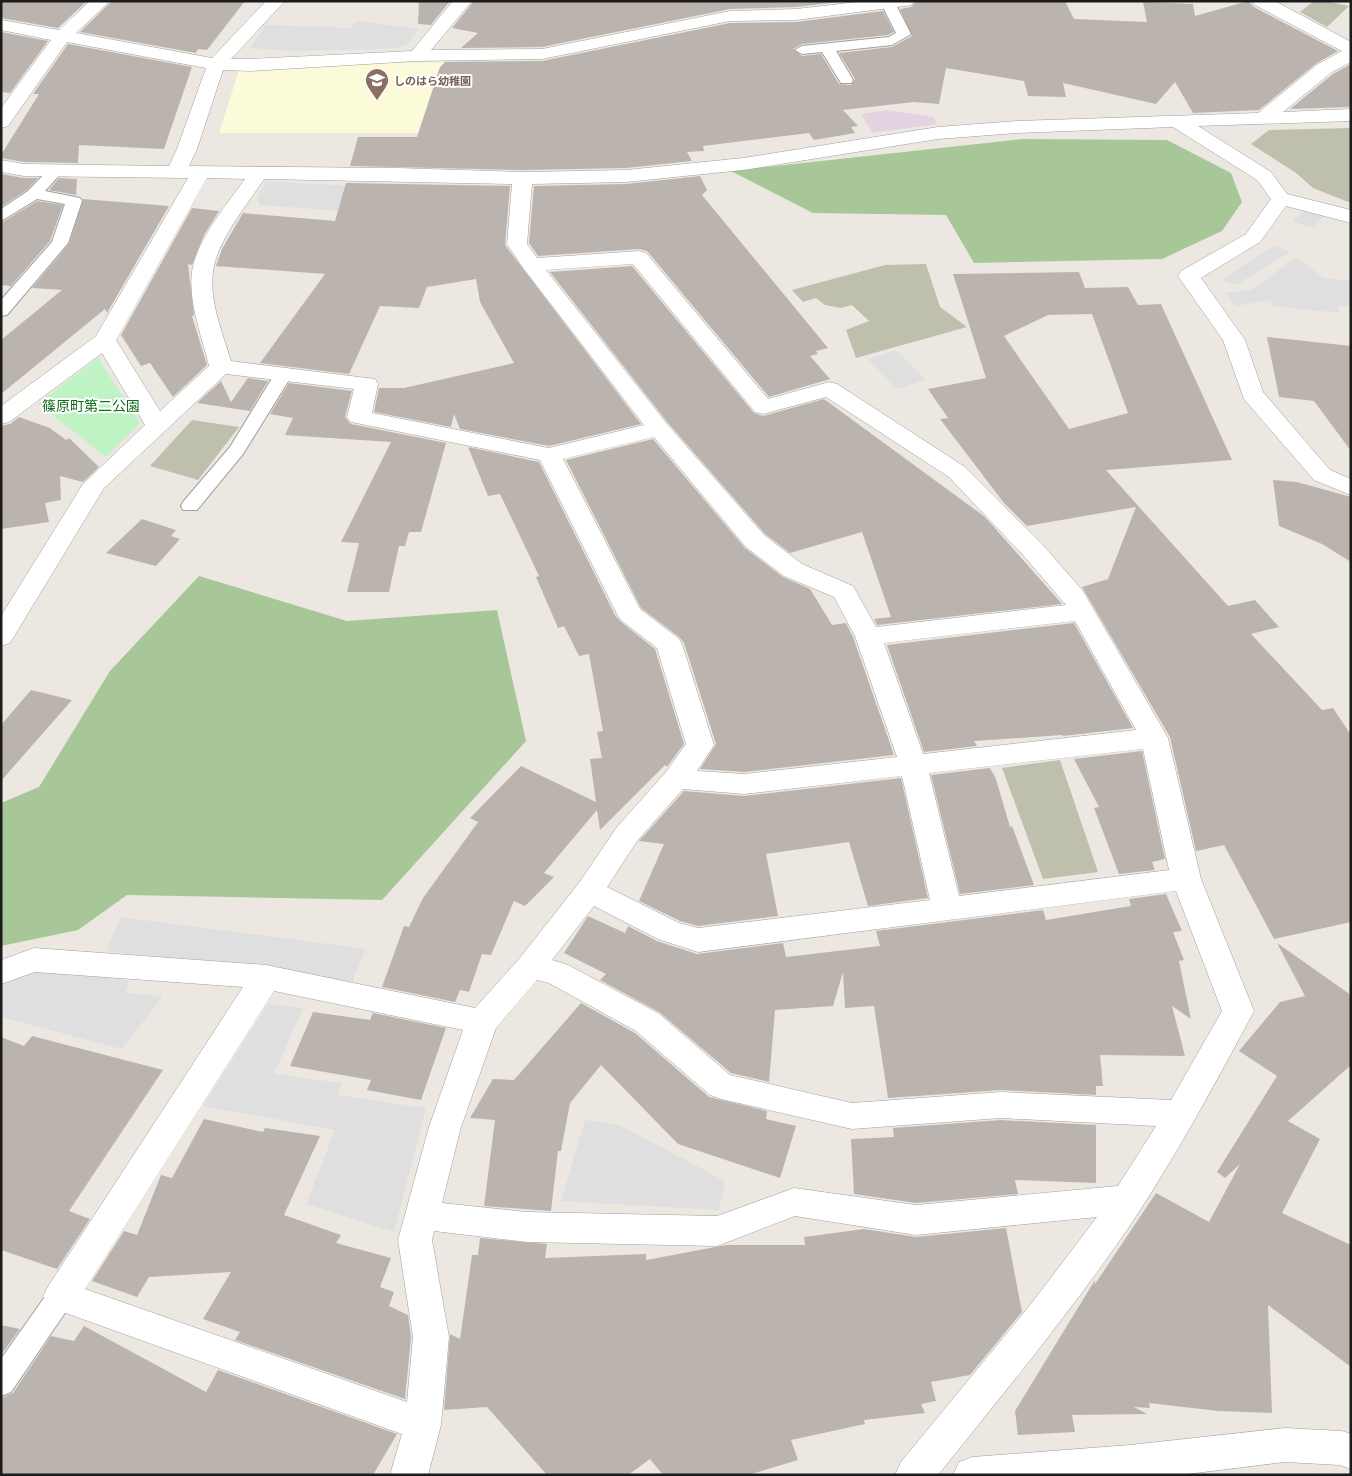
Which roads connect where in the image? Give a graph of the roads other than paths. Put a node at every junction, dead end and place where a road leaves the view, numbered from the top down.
1 (101, 1) edge
2 (276, 1) edge
3 (463, 1) edge
4 (1262, 1) edge
5 (884, 3) edge
6 (731, 8) edge
7 (1, 25) edge
8 (63, 36) junction
9 (827, 48) junction
10 (1351, 49) edge
11 (802, 50) dead end
12 (1351, 54) edge
13 (417, 56) junction
14 (216, 64) junction
15 (846, 80) dead end
16 (1351, 116) edge
17 (1262, 119) junction
18 (1, 122) edge
19 (1178, 122) junction
20 (1, 166) edge
21 (54, 171) junction
22 (176, 172) junction
23 (201, 172) junction
24 (259, 172) junction
25 (523, 178) junction
26 (34, 194) junction
27 (1281, 199) junction
28 (1, 216) edge
29 (1351, 217) edge
30 (530, 265) junction
31 (1, 311) edge
32 (105, 340) junction
33 (221, 367) junction
34 (282, 375) junction
35 (1, 416) edge
36 (157, 426) junction
37 (659, 429) junction
38 (549, 455) junction
39 (1348, 487) dead end
40 (190, 506) dead end
41 (1083, 612) junction
42 (1, 636) edge
43 (868, 636) junction
44 (1154, 738) junction
45 (913, 764) junction
46 (676, 779) junction
47 (1186, 879) junction
48 (589, 891) junction
49 (947, 909) junction
50 (530, 967) junction
51 (1, 972) edge
52 (266, 976) junction
53 (482, 1022) junction
54 (1179, 1114) junction
55 (1127, 1200) junction
56 (422, 1215) junction
57 (61, 1296) junction
58 (1, 1383) edge
59 (423, 1424) junction
60 (1351, 1452) edge
61 (408, 1475) edge
62 (914, 1475) edge
63 (972, 1475) edge

1 - 8 street
2 - 14 street
3 - 13 street
4 - 10 street
5 - 6 street
5 - 9 lane
6 - 13 street
7 - 8 street
8 - 14 street
8 - 18 street
9 - 11 lane
9 - 15 lane
12 - 17 street
13 - 14 street
14 - 22 street
16 - 17 street
17 - 19 street
19 - 25 street
19 - 27 street
20 - 21 street
21 - 22 street
21 - 26 lane
22 - 23 street
23 - 24 street
23 - 32 street
24 - 25 street
24 - 33 street
25 - 30 street
26 - 28 lane
26 - 31 lane
27 - 29 street
27 - 39 street
30 - 37 street
30 - 41 street
32 - 35 street
32 - 36 street
33 - 34 street
33 - 36 street
34 - 38 street
34 - 40 lane
36 - 42 street
37 - 38 street
37 - 43 street
38 - 46 street
41 - 43 street
41 - 44 street
43 - 45 street
44 - 45 street
44 - 47 street
45 - 46 street
45 - 49 street
46 - 48 street
47 - 49 street
47 - 54 street
48 - 49 street
48 - 50 street
50 - 53 street
50 - 54 street
51 - 52 street
52 - 53 street
52 - 57 street
53 - 56 street
54 - 55 street
55 - 56 street
55 - 62 street
56 - 59 street
57 - 58 lane
57 - 59 street
59 - 61 street
60 - 63 street

